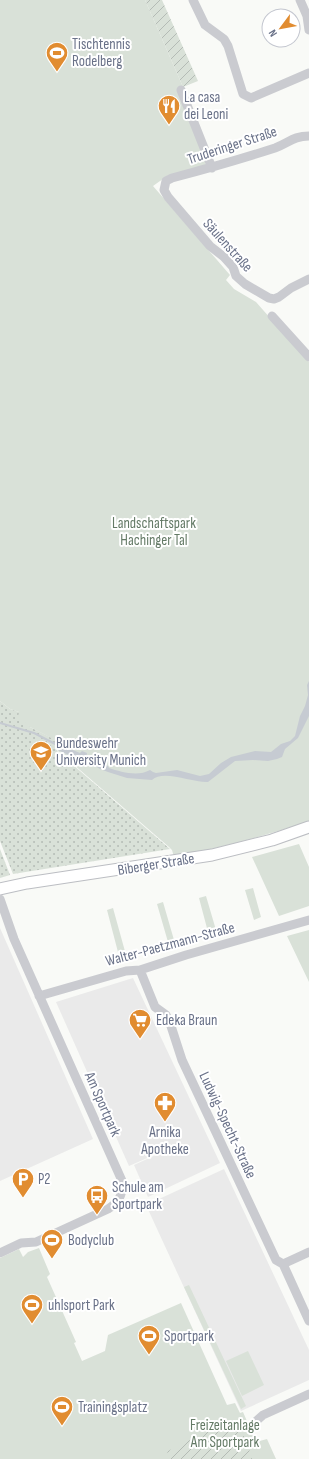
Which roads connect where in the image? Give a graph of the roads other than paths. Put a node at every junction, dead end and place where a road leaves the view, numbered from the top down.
1 (193, 0) edge
2 (300, 0) edge
3 (309, 30) edge
4 (309, 73) edge
5 (181, 90) dead end
6 (309, 136) edge
7 (212, 168) junction
8 (165, 185) joint
9 (309, 279) edge
10 (272, 316) dead end
11 (309, 357) edge
12 (309, 827) edge
13 (0, 889) edge
14 (0, 899) edge
15 (309, 920) edge
16 (140, 970) junction
17 (39, 996) junction
18 (309, 1252) edge
19 (0, 1253) edge
20 (283, 1264) junction
21 (309, 1321) edge
22 (309, 1394) edge
23 (253, 1424) dead end

1 - 4 street
2 - 3 street
5 - 7 street
6 - 7 street, Truderinger Straße
7 - 8 street, Truderinger Straße
8 - 9 street, Säulenstraße
10 - 11 street
12 - 13 main road, Biberger Straße
14 - 17 street, Am Sportpark
15 - 16 street, Walter-Paetzmann-Straße
16 - 17 street, Walter-Paetzmann-Straße
16 - 20 street, Ludwig-Specht-Straße
17 - 19 street, Am Sportpark
18 - 20 street
20 - 21 street, Ludwig-Specht-Straße
22 - 23 street

